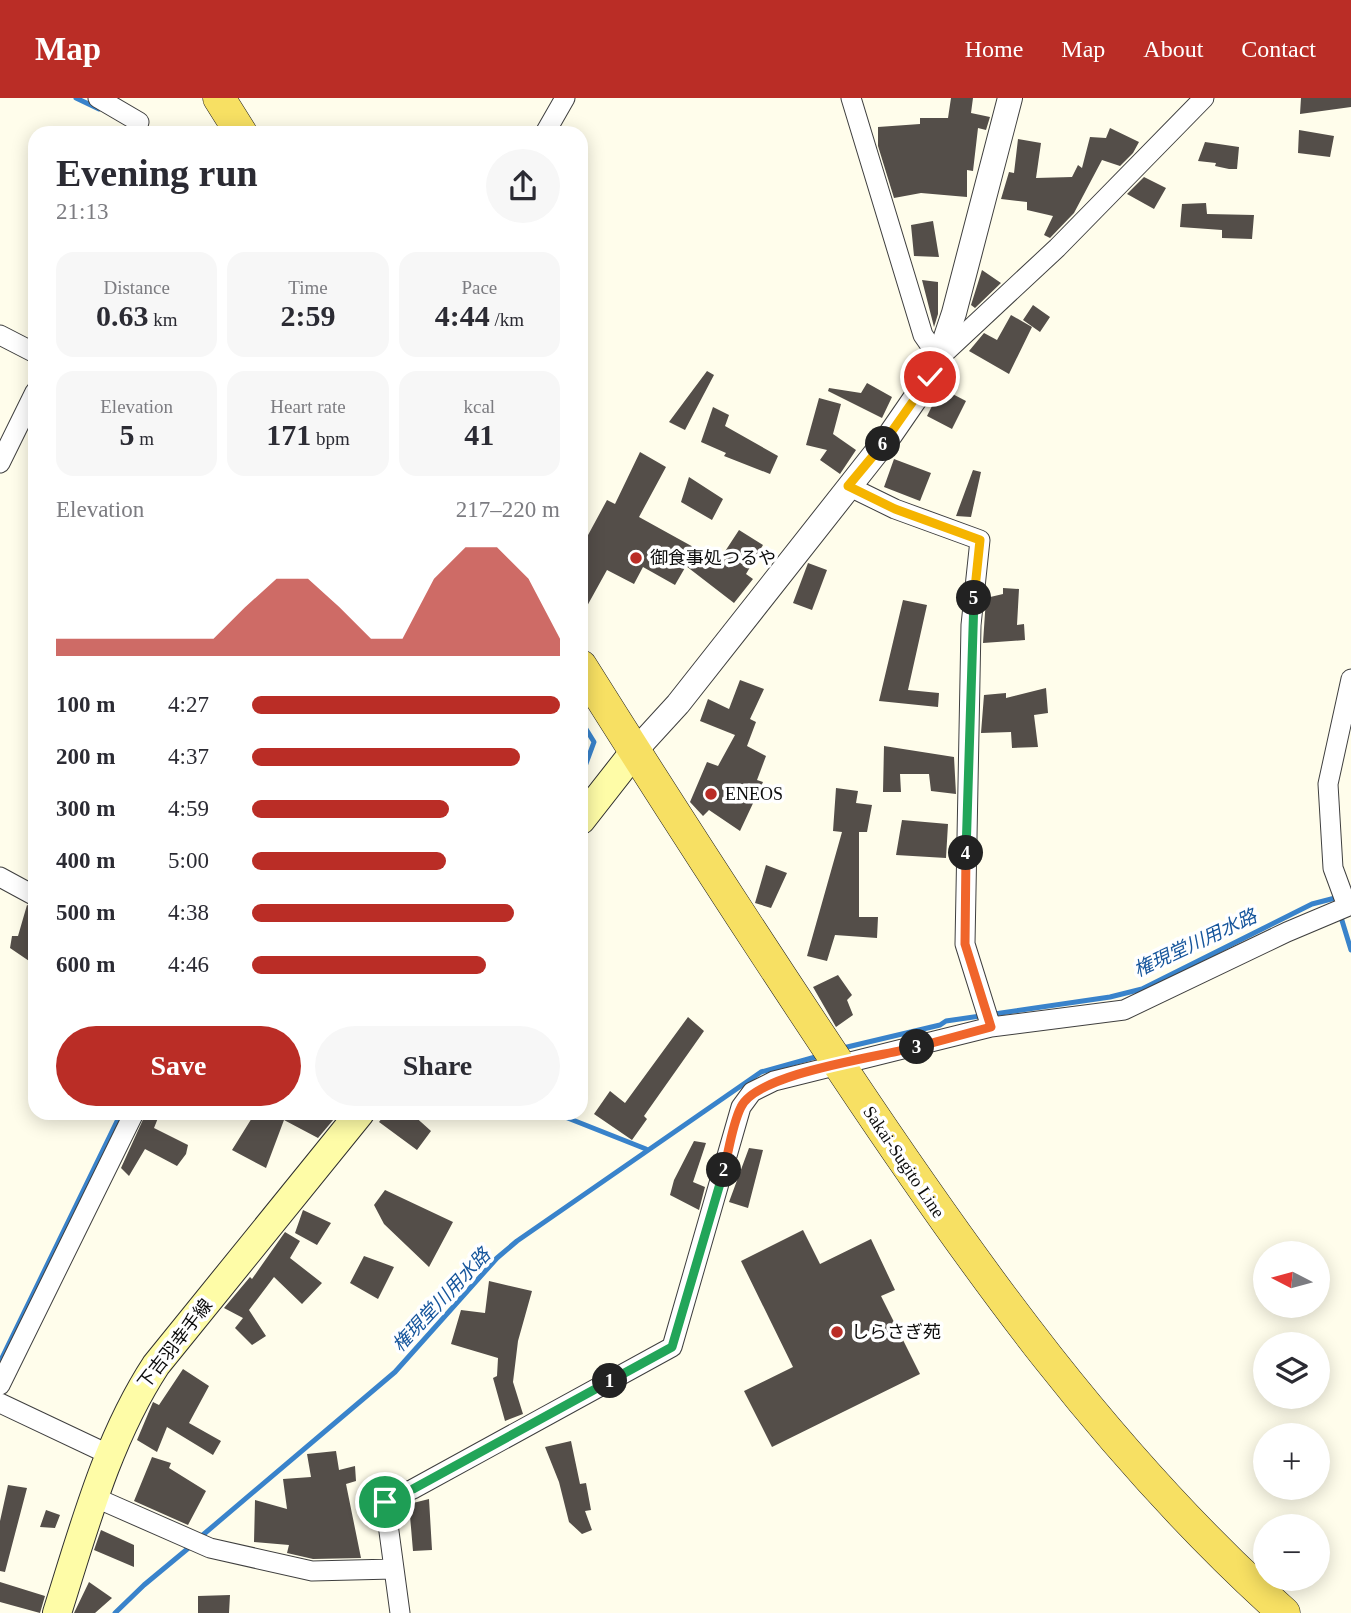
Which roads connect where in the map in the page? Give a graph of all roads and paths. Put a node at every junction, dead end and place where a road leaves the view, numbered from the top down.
1 (98, 98) edge
2 (219, 98) edge
3 (565, 98) edge
4 (851, 98) edge
5 (1010, 98) edge
6 (1204, 98) edge
7 (138, 126) edge
8 (237, 126) edge
9 (549, 126) edge
10 (0, 335) edge
11 (28, 349) edge
12 (939, 358) junction
13 (28, 407) edge
14 (0, 463) edge
15 (848, 486) junction
16 (588, 677) edge
17 (1351, 679) edge
18 (635, 751) junction
19 (588, 811) edge
20 (0, 877) edge
21 (28, 892) edge
22 (1349, 906) edge
23 (991, 1027) junction
24 (840, 1065) junction
25 (131, 1120) edge
26 (354, 1120) edge
27 (0, 1385) edge
28 (0, 1403) edge
29 (110, 1455) junction
30 (94, 1497) junction
31 (393, 1569) junction
32 (57, 1613) edge
33 (400, 1613) edge
34 (1284, 1613) edge

1 - 7 street
2 - 8 main road
3 - 9 street
4 - 12 street
5 - 12 street
6 - 12 street
10 - 11 street
12 - 15 street
13 - 14 street
15 - 18 street
15 - 23 street
16 - 18 main road, Sakai-Sugito Line
17 - 22 street
18 - 19 main road
18 - 24 main road, Sakai-Sugito Line
20 - 21 street
22 - 23 street
23 - 24 street
24 - 31 street
24 - 34 main road, Sakai-Sugito Line
25 - 27 street
26 - 29 main road, 下吉羽幸手線
28 - 29 street
29 - 30 main road, 下吉羽幸手線
30 - 31 street
30 - 32 main road, 下吉羽幸手線
31 - 33 street

